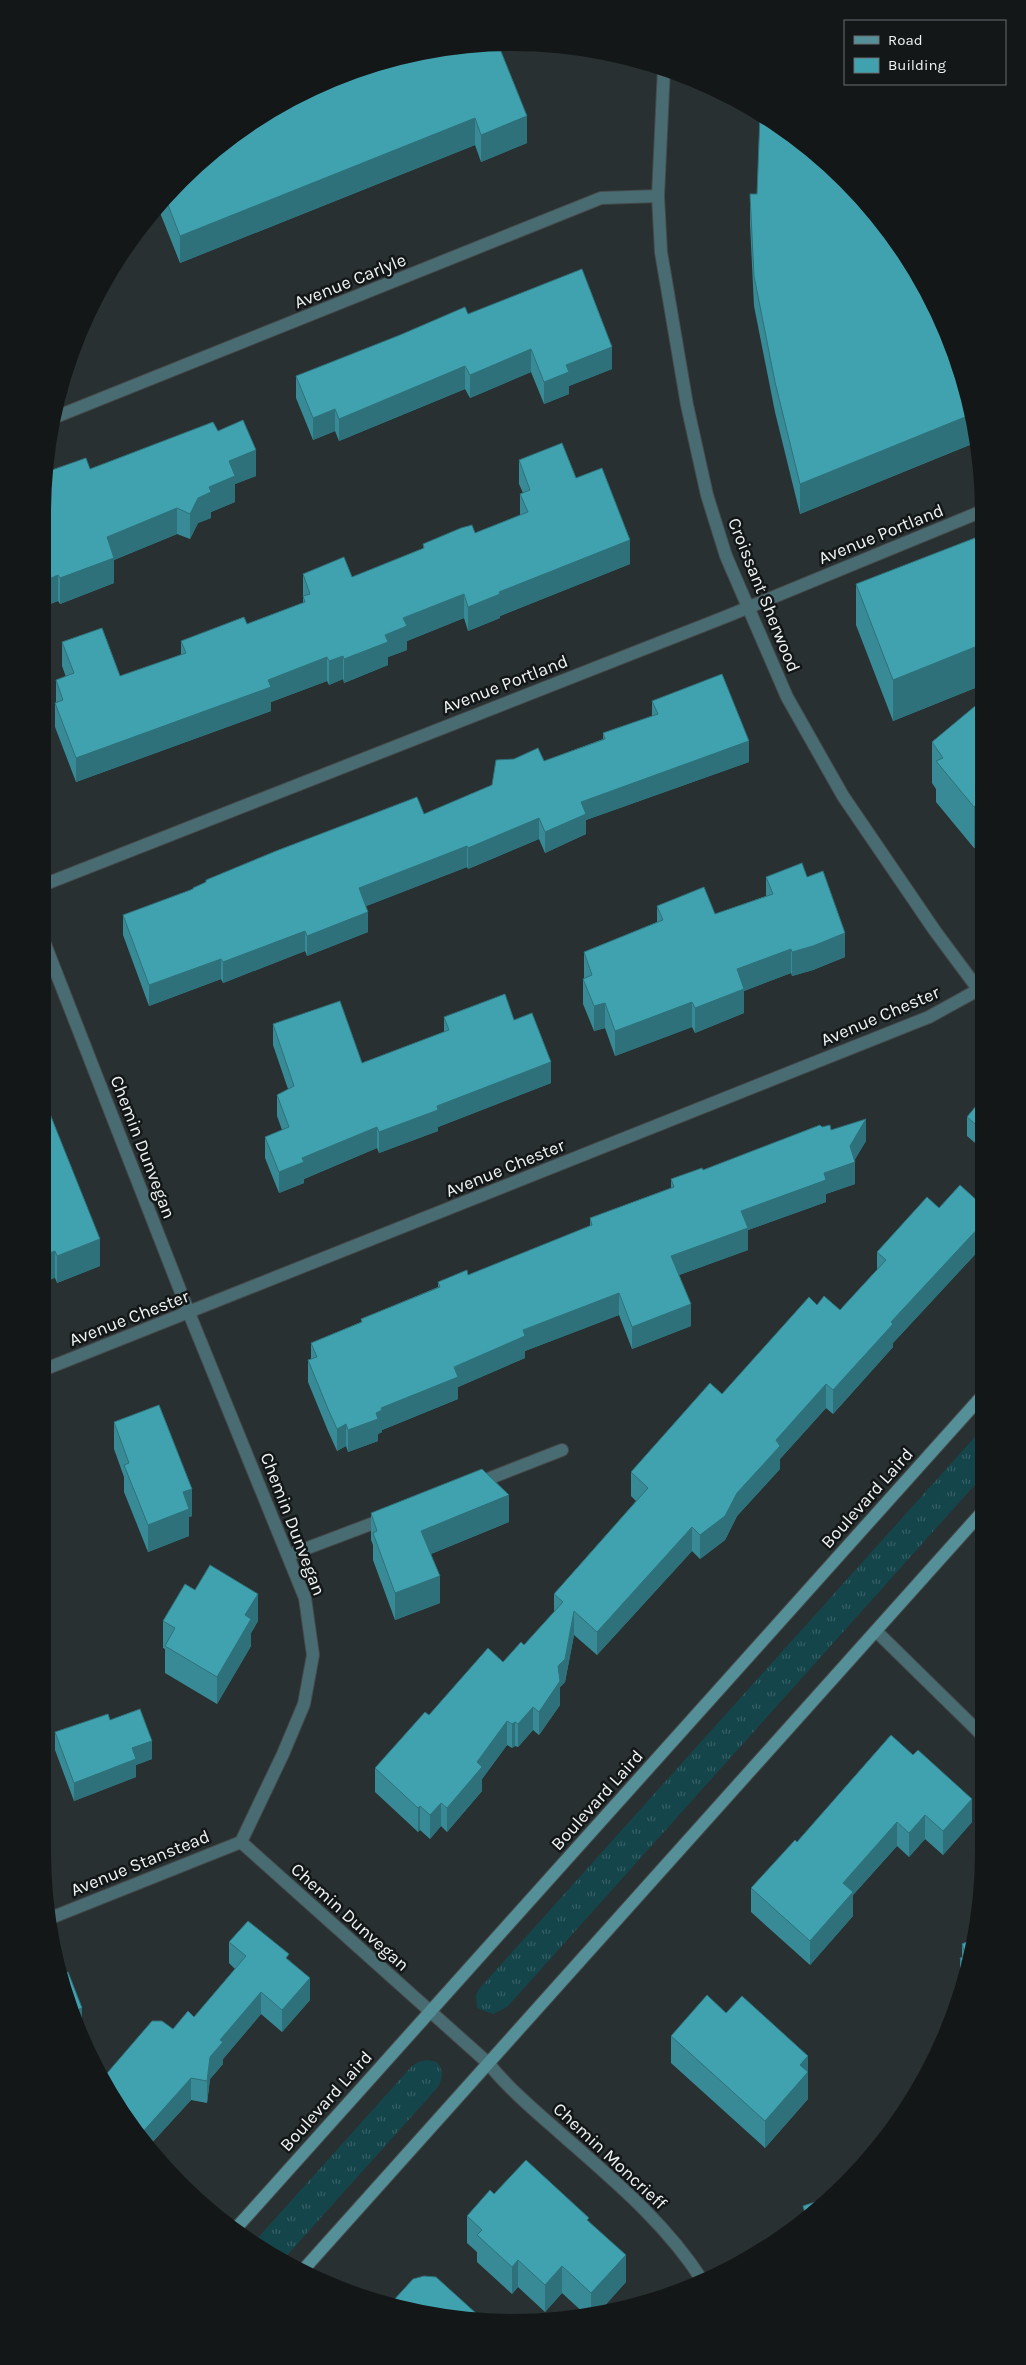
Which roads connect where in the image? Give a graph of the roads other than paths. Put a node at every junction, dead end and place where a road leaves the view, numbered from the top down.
1 (664, 77) edge
2 (658, 196) junction
3 (62, 414) edge
4 (975, 514) edge
5 (747, 608) junction
6 (51, 881) edge
7 (51, 962) edge
8 (975, 986) edge
9 (975, 994) edge
10 (189, 1313) junction
11 (51, 1367) edge
12 (975, 1404) edge
13 (562, 1450) dead end
14 (462, 1489) edge
15 (398, 1513) edge
16 (975, 1519) edge
17 (289, 1555) junction
18 (876, 1631) junction
19 (975, 1728) edge
20 (240, 1842) junction
21 (56, 1916) edge
22 (430, 2012) junction
23 (488, 2063) junction
24 (240, 2224) edge
25 (307, 2265) edge
26 (698, 2275) edge

1 - 2 street, Croissant Sherwood
2 - 3 street, Avenue Carlyle
2 - 5 street, Croissant Sherwood
4 - 5 street, Avenue Portland
5 - 6 street, Avenue Portland
5 - 8 street, Croissant Sherwood
7 - 10 street, Chemin Dunvegan
9 - 10 street, Avenue Chester
10 - 11 street, Avenue Chester
10 - 17 street, Chemin Dunvegan
12 - 22 street, Boulevard Laird
13 - 14 street
15 - 17 street
16 - 18 street
17 - 20 street, Chemin Dunvegan
18 - 19 street
18 - 23 street
20 - 21 street, Avenue Stanstead
20 - 22 street, Chemin Dunvegan
22 - 23 street, Chemin Dunvegan
22 - 24 street, Boulevard Laird
23 - 25 street
23 - 26 street, Chemin Moncrieff

